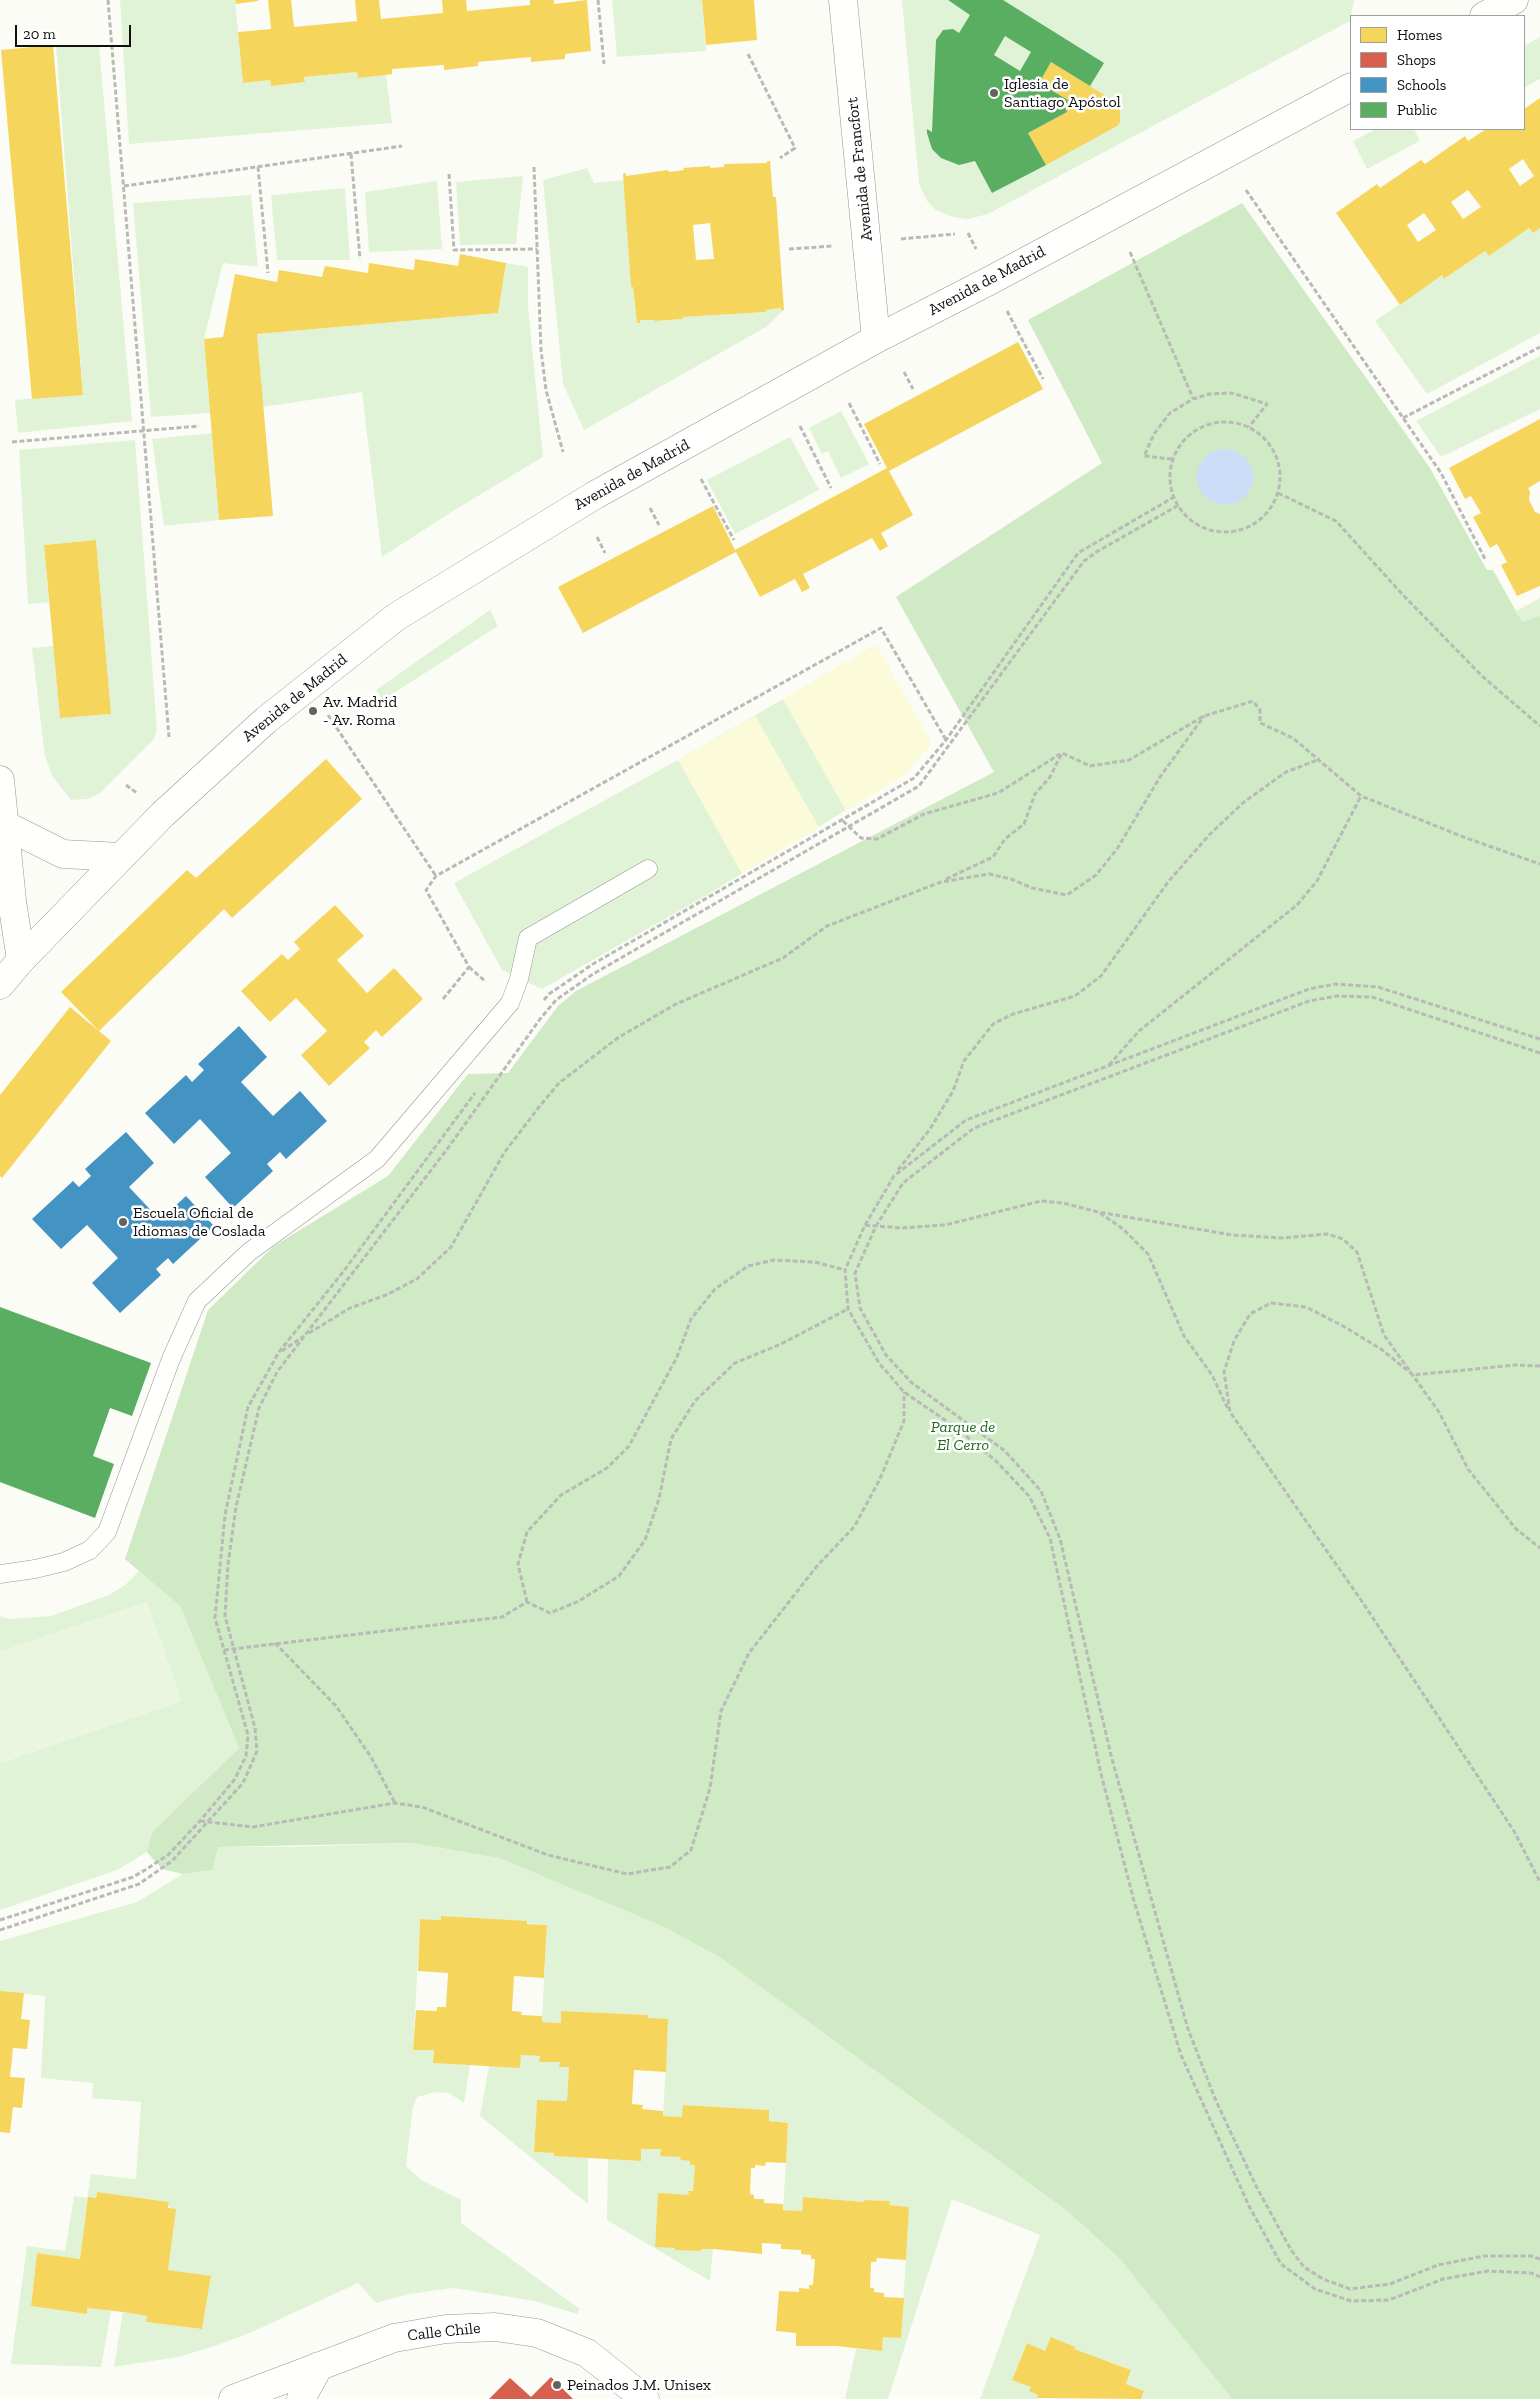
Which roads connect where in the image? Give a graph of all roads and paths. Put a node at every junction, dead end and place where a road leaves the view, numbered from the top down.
1 (108, 0) edge
2 (598, 0) edge
3 (843, 0) edge
4 (1514, 0) edge
5 (1486, 15) edge
6 (748, 54) dead end
7 (604, 64) dead end
8 (1350, 88) edge
9 (402, 146) dead end
10 (351, 154) junction
11 (780, 158) dead end
12 (258, 167) junction
13 (534, 167) dead end
14 (450, 174) dead end
15 (124, 186) junction
16 (1246, 190) dead end
17 (537, 249) junction
18 (1130, 252) dead end
19 (360, 258) dead end
20 (268, 273) dead end
21 (1009, 314) dead end
22 (876, 339) junction
23 (1540, 347) edge
24 (904, 372) dead end
25 (1043, 378) dead end
26 (913, 389) dead end
27 (1193, 398) junction
28 (848, 403) dead end
29 (1403, 418) junction
30 (199, 426) dead end
31 (800, 426) dead end
32 (1249, 427) junction
33 (144, 431) junction
34 (12, 442) dead end
35 (563, 452) dead end
36 (1172, 459) junction
37 (880, 464) dead end
38 (701, 478) dead end
39 (831, 488) dead end
40 (1278, 493) junction
41 (1174, 498) junction
42 (1179, 505) junction
43 (650, 508) dead end
44 (659, 525) dead end
45 (597, 537) dead end
46 (734, 540) dead end
47 (605, 553) dead end
48 (1486, 559) dead end
49 (328, 715) dead end
50 (1204, 716) junction
51 (1540, 726) edge
52 (169, 737) dead end
53 (946, 740) junction
54 (1062, 753) junction
55 (1321, 759) junction
56 (0, 780) edge
57 (1361, 796) junction
58 (843, 820) junction
59 (5, 825) junction
60 (850, 826) junction
61 (121, 857) junction
62 (1540, 864) edge
63 (648, 868) dead end
64 (436, 876) junction
65 (941, 882) junction
66 (21, 960) junction
67 (0, 985) edge
68 (443, 999) dead end
69 (543, 1001) dead end
70 (1540, 1039) edge
71 (1540, 1053) edge
72 (1109, 1065) junction
73 (475, 1092) dead end
74 (894, 1176) junction
75 (1098, 1212) junction
76 (865, 1225) junction
77 (876, 1226) junction
78 (844, 1270) junction
79 (848, 1309) junction
80 (306, 1335) junction
81 (279, 1352) junction
82 (1540, 1366) edge
83 (1412, 1375) junction
84 (904, 1392) junction
85 (1230, 1412) junction
86 (1540, 1548) edge
87 (0, 1574) edge
88 (527, 1602) junction
89 (275, 1643) junction
90 (234, 1649) junction
91 (224, 1650) junction
92 (395, 1803) junction
93 (200, 1821) junction
94 (209, 1822) junction
95 (1540, 1882) edge
96 (0, 1920) edge
97 (0, 1930) edge
98 (1540, 2259) edge
99 (1540, 2277) edge
100 (319, 2366) junction
101 (233, 2399) edge
102 (301, 2399) edge
103 (645, 2399) edge

1 - 15 path
2 - 7 path
3 - 22 street, Avenida de Francfort
4 - 5 street
6 - 11 path
8 - 22 street, Avenida de Madrid
9 - 10 path
10 - 12 path
10 - 19 path
12 - 15 path
12 - 20 path
13 - 17 path
14 - 17 path
15 - 33 path
16 - 29 path
17 - 35 path
18 - 27 path
21 - 25 path
22 - 61 street, Avenida de Madrid
23 - 29 path
24 - 26 path
27 - 32 path
27 - 36 path
28 - 37 path
29 - 48 path
30 - 33 path
31 - 39 path
32 - 36 path
32 - 40 path
33 - 34 path
33 - 52 path
36 - 41 path
38 - 46 path
40 - 42 path
40 - 51 path
41 - 42 path
41 - 53 path
42 - 60 path
43 - 44 path
45 - 47 path
49 - 64 path
50 - 54 path
50 - 55 path
50 - 65 path
53 - 58 path
53 - 64 path
54 - 60 path
54 - 65 path
55 - 57 path
55 - 74 path
56 - 59 street
57 - 62 path
57 - 72 path
58 - 60 path
58 - 69 path
59 - 61 street
59 - 66 street
60 - 80 path
61 - 66 street, Avenida de Madrid
63 - 87 lane
64 - 68 path
65 - 80 path
66 - 67 street, Avenida de Madrid
70 - 72 path
71 - 77 path
72 - 74 path
73 - 81 path
74 - 76 path
75 - 77 path
75 - 83 path
75 - 85 path
76 - 77 path
76 - 78 path
77 - 98 path
78 - 79 path
78 - 88 path
79 - 84 path
79 - 88 path
80 - 81 path
80 - 90 path
81 - 91 path
82 - 83 path
83 - 85 path
83 - 86 path
84 - 92 path
84 - 99 path
85 - 95 path
88 - 89 path
89 - 90 path
89 - 92 path
90 - 91 path
90 - 94 path
91 - 93 path
92 - 94 path
93 - 94 path
93 - 96 path
94 - 97 path
100 - 101 street, Calle Chile
100 - 102 street
100 - 103 street, Calle Chile

